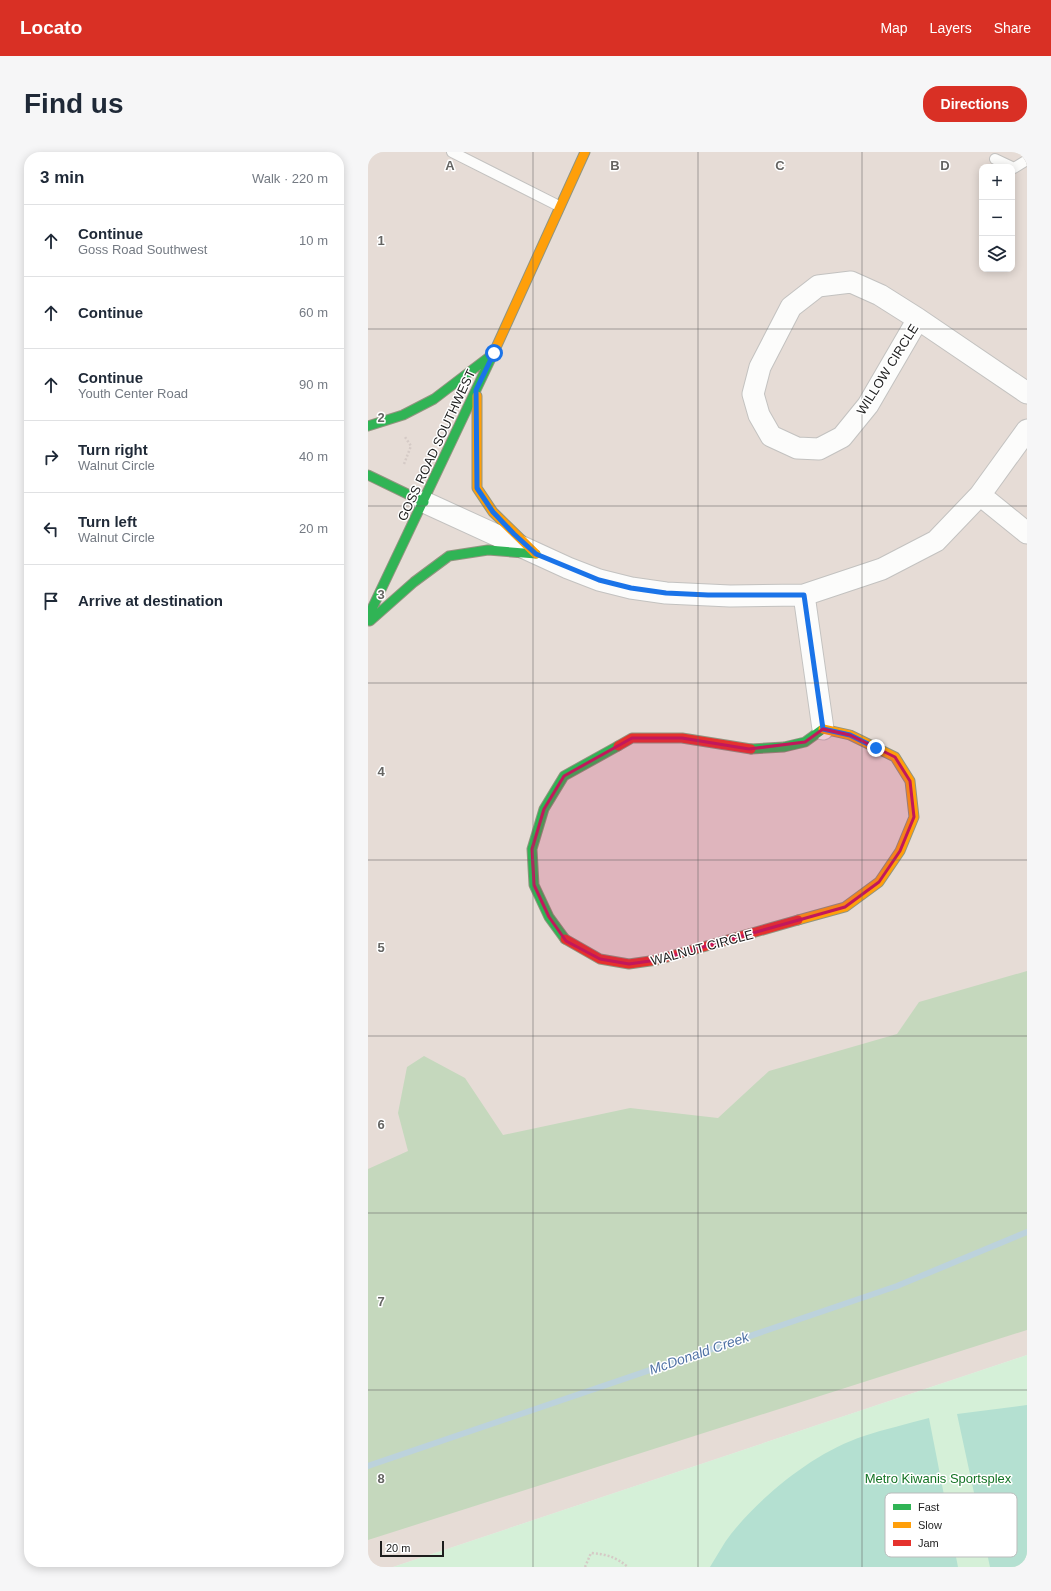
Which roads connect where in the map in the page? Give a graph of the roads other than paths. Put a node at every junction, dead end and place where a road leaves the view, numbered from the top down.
1 (452, 152) edge
2 (585, 152) edge
3 (995, 159) dead end
4 (1027, 160) edge
5 (559, 206) junction
6 (918, 319) junction
7 (494, 353) junction
8 (476, 390) junction
9 (1027, 393) edge
10 (368, 426) edge
11 (1027, 430) edge
12 (368, 475) edge
13 (980, 495) junction
14 (424, 502) junction
15 (1027, 533) edge
16 (536, 554) junction
17 (804, 595) junction
18 (368, 617) edge
19 (368, 623) edge
20 (823, 729) junction

1 - 5 lane
2 - 5 street, GOSS ROAD SOUTHWEST
3 - 4 lane
5 - 7 street, GOSS ROAD SOUTHWEST
6 - 6 street, WILLOW CIRCLE
6 - 9 street, WILLOW CIRCLE
7 - 8 street, GOSS ROAD SOUTHWEST
7 - 10 street
8 - 14 street, GOSS ROAD SOUTHWEST
8 - 16 street
11 - 13 street
12 - 14 street
13 - 15 street
13 - 17 street
14 - 16 street
14 - 18 street, GOSS ROAD SOUTHWEST
16 - 17 street
16 - 19 street
17 - 20 street
20 - 20 street, WALNUT CIRCLE

